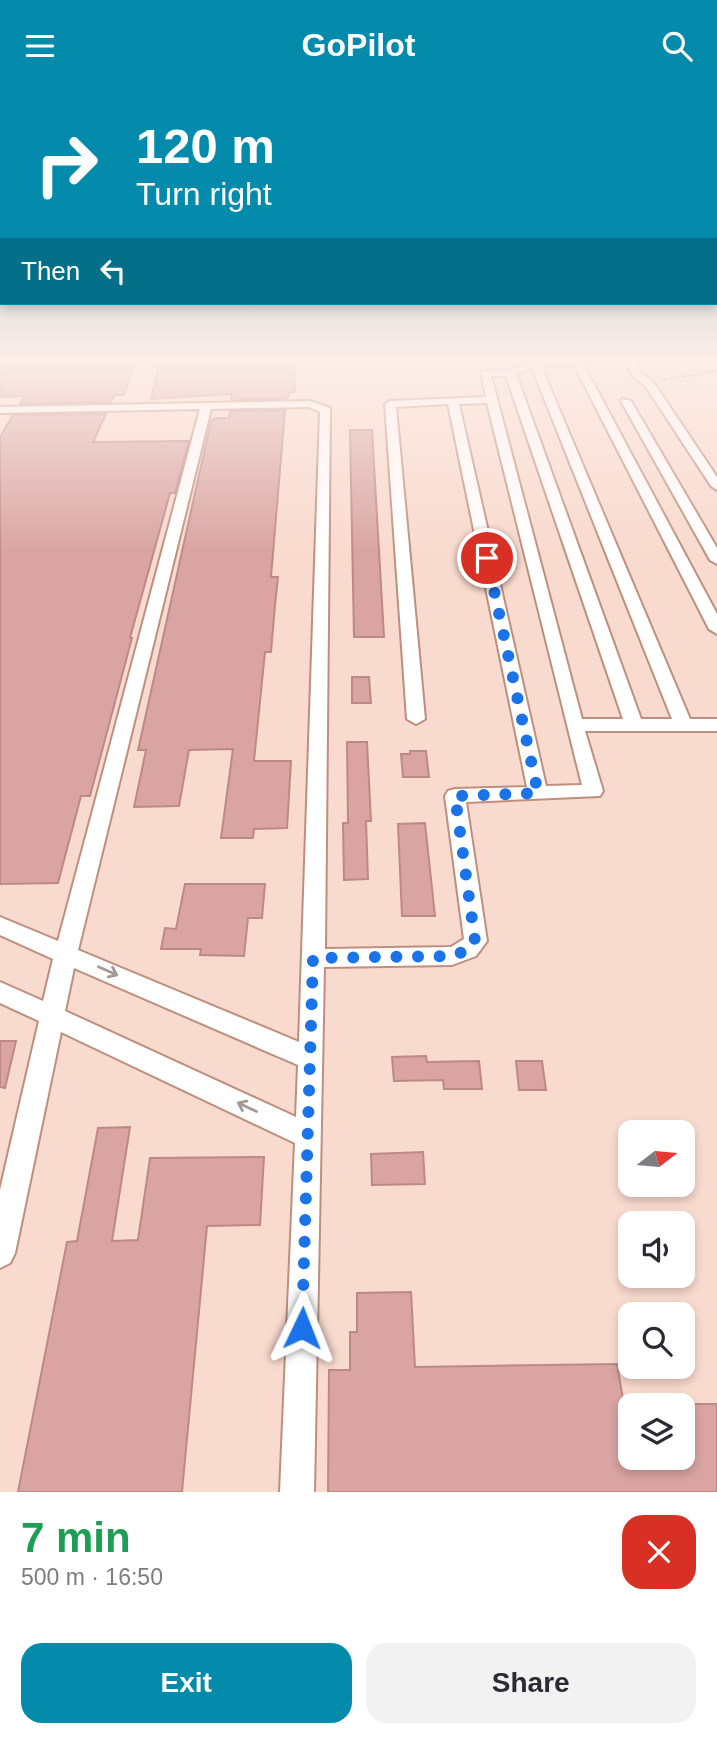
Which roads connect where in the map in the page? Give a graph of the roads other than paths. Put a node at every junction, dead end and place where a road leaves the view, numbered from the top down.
1 (202, 422) edge
2 (326, 422) edge
3 (392, 422) edge
4 (458, 422) edge
5 (498, 422) edge
6 (527, 422) edge
7 (559, 422) edge
8 (630, 422) edge
9 (634, 422) edge
10 (675, 422) edge
11 (717, 486) edge
12 (717, 560) edge
13 (717, 629) edge
14 (416, 719) dead end
15 (575, 725) junction
16 (634, 725) junction
17 (683, 725) junction
18 (717, 725) edge
19 (538, 793) junction
20 (0, 926) edge
21 (66, 953) junction
22 (313, 958) junction
23 (0, 992) edge
24 (54, 1016) junction
25 (311, 1059) junction
26 (309, 1136) junction
27 (0, 1253) edge
28 (297, 1492) edge

1 - 21 street
2 - 22 street
3 - 14 street
4 - 19 street
5 - 15 street
6 - 16 street
7 - 17 street
8 - 13 street
9 - 12 street
10 - 11 street
15 - 16 street
15 - 19 street
16 - 17 street
17 - 18 street
19 - 22 street
20 - 21 street
21 - 24 street
21 -> 25 street
22 - 25 street
23 - 24 street
26 -> 24 street
24 - 27 street
25 - 26 street
26 - 28 street

